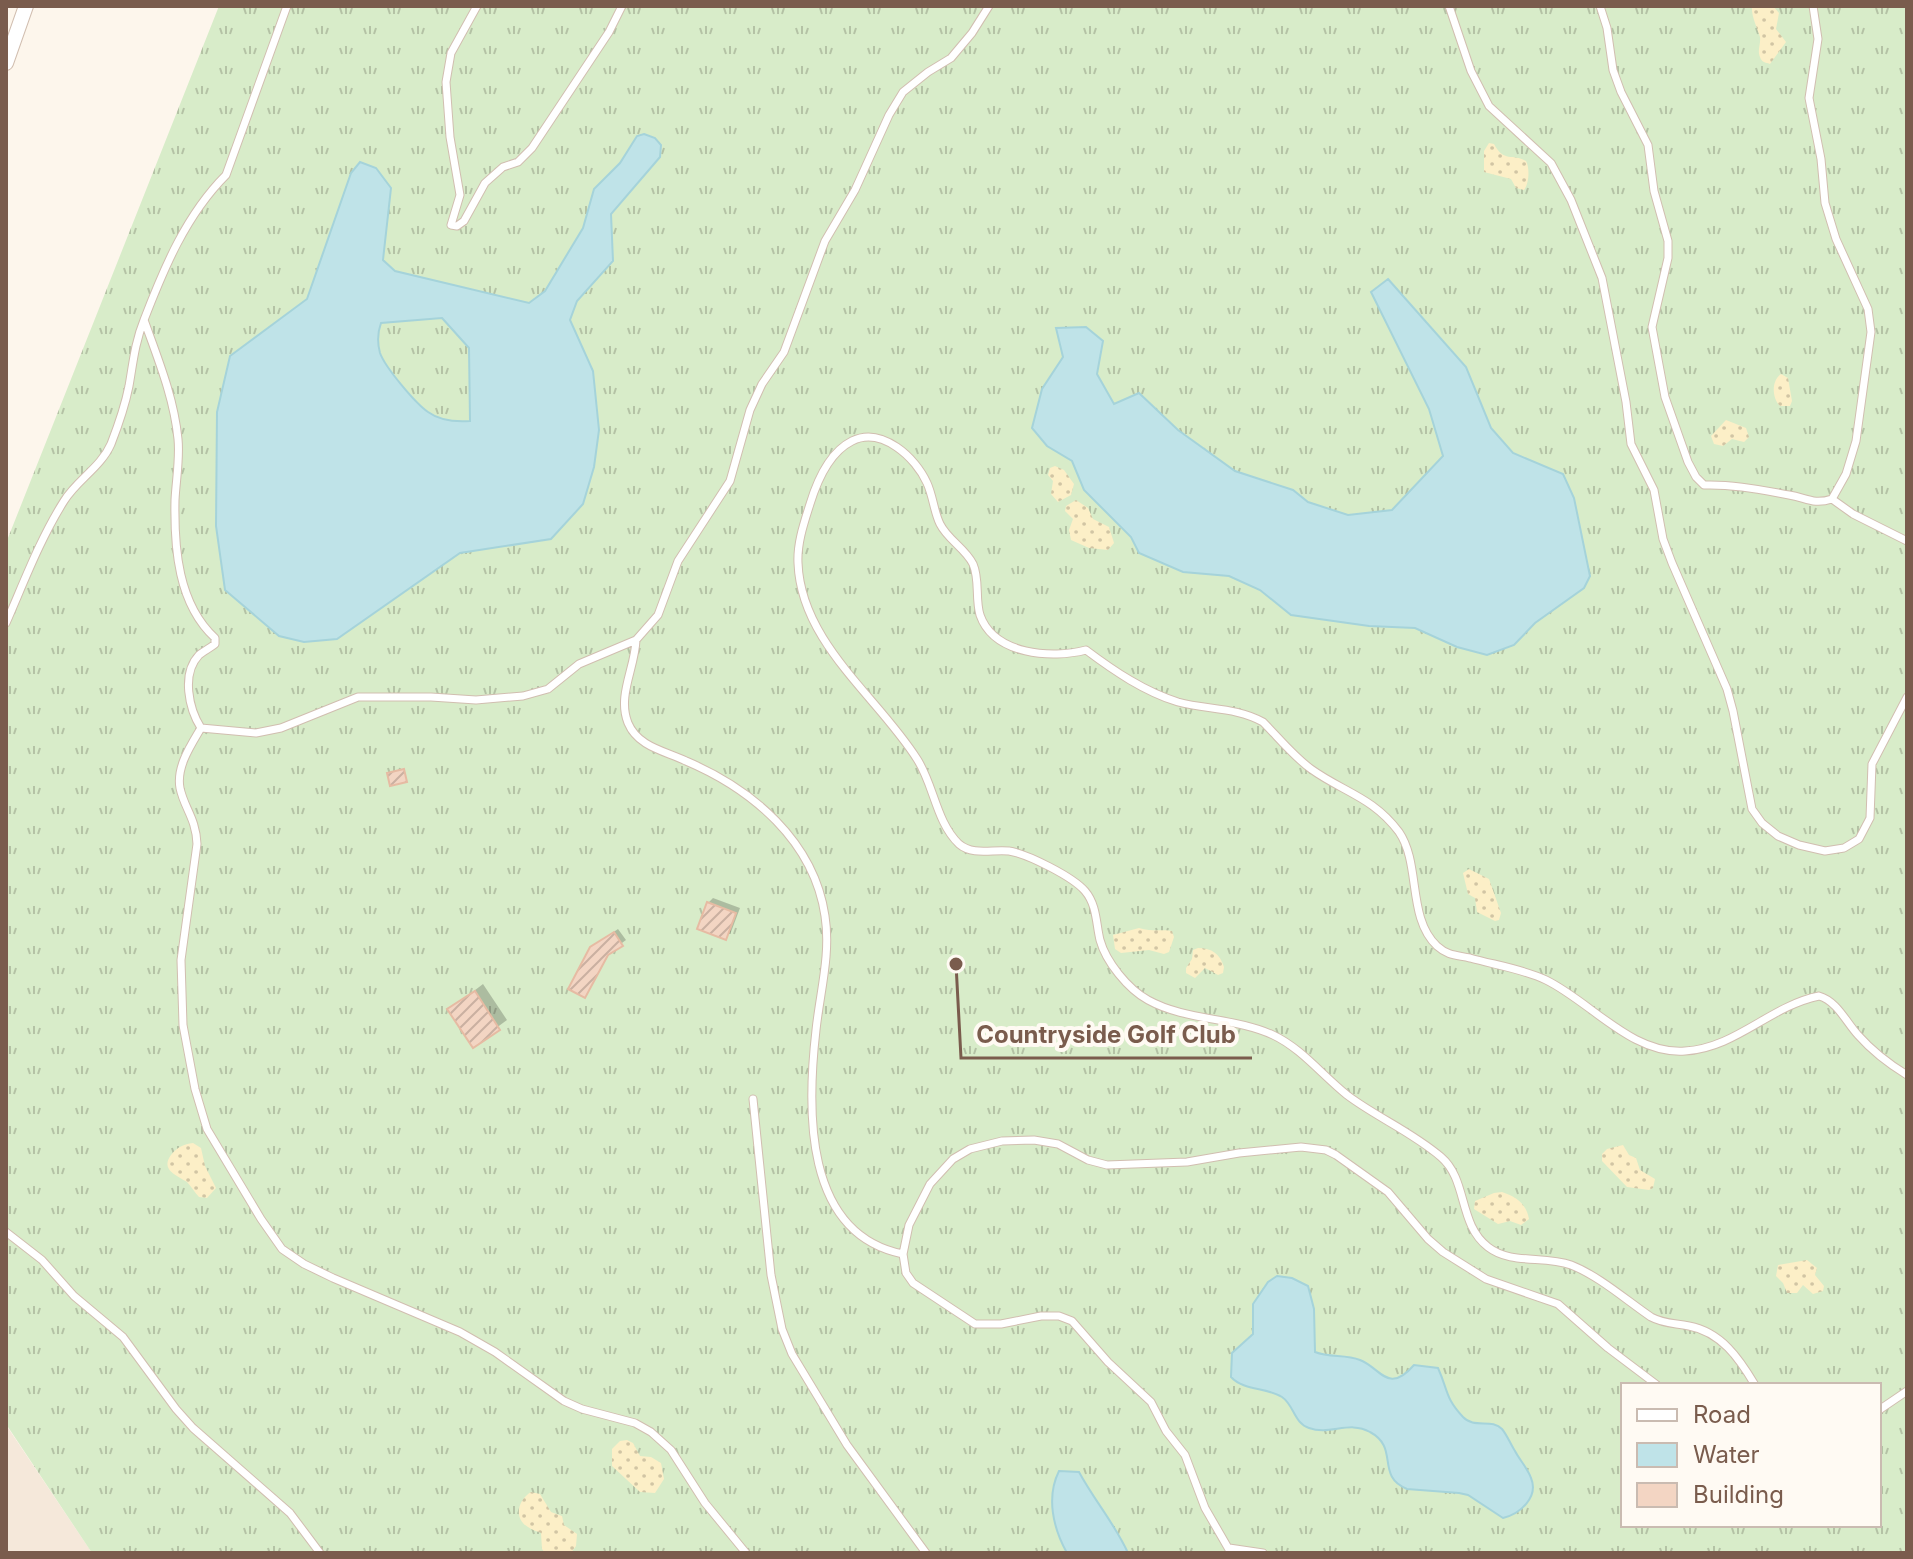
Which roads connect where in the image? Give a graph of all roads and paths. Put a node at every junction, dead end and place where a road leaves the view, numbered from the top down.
1 (26, 6) edge
2 (287, 6) edge
3 (477, 6) edge
4 (622, 6) edge
5 (989, 6) edge
6 (1449, 6) edge
7 (1600, 6) edge
8 (1813, 6) edge
9 (6, 63) edge
10 (144, 320) junction
11 (1832, 499) junction
12 (1907, 541) edge
13 (6, 623) edge
14 (636, 640) junction
15 (1907, 697) edge
16 (201, 728) junction
17 (1907, 1075) edge
18 (753, 1099) dead end
19 (6, 1232) edge
20 (903, 1254) junction
21 (1654, 1383) edge
22 (1754, 1383) edge
23 (1907, 1391) edge
24 (1881, 1409) edge
25 (1230, 1551) edge
26 (320, 1553) edge
27 (746, 1553) edge
28 (926, 1553) edge
29 (1263, 1553) edge

1 - 9 street
2 - 10 lane
3 - 4 lane
5 - 14 lane
6 - 15 lane
7 - 11 lane
8 - 11 lane
10 - 13 lane
10 - 16 lane
11 - 12 lane
14 - 16 lane
14 - 20 lane
16 - 27 lane
17 - 22 lane
18 - 28 lane
19 - 26 lane
20 - 21 lane
20 - 25 lane
23 - 24 lane
25 - 29 lane

